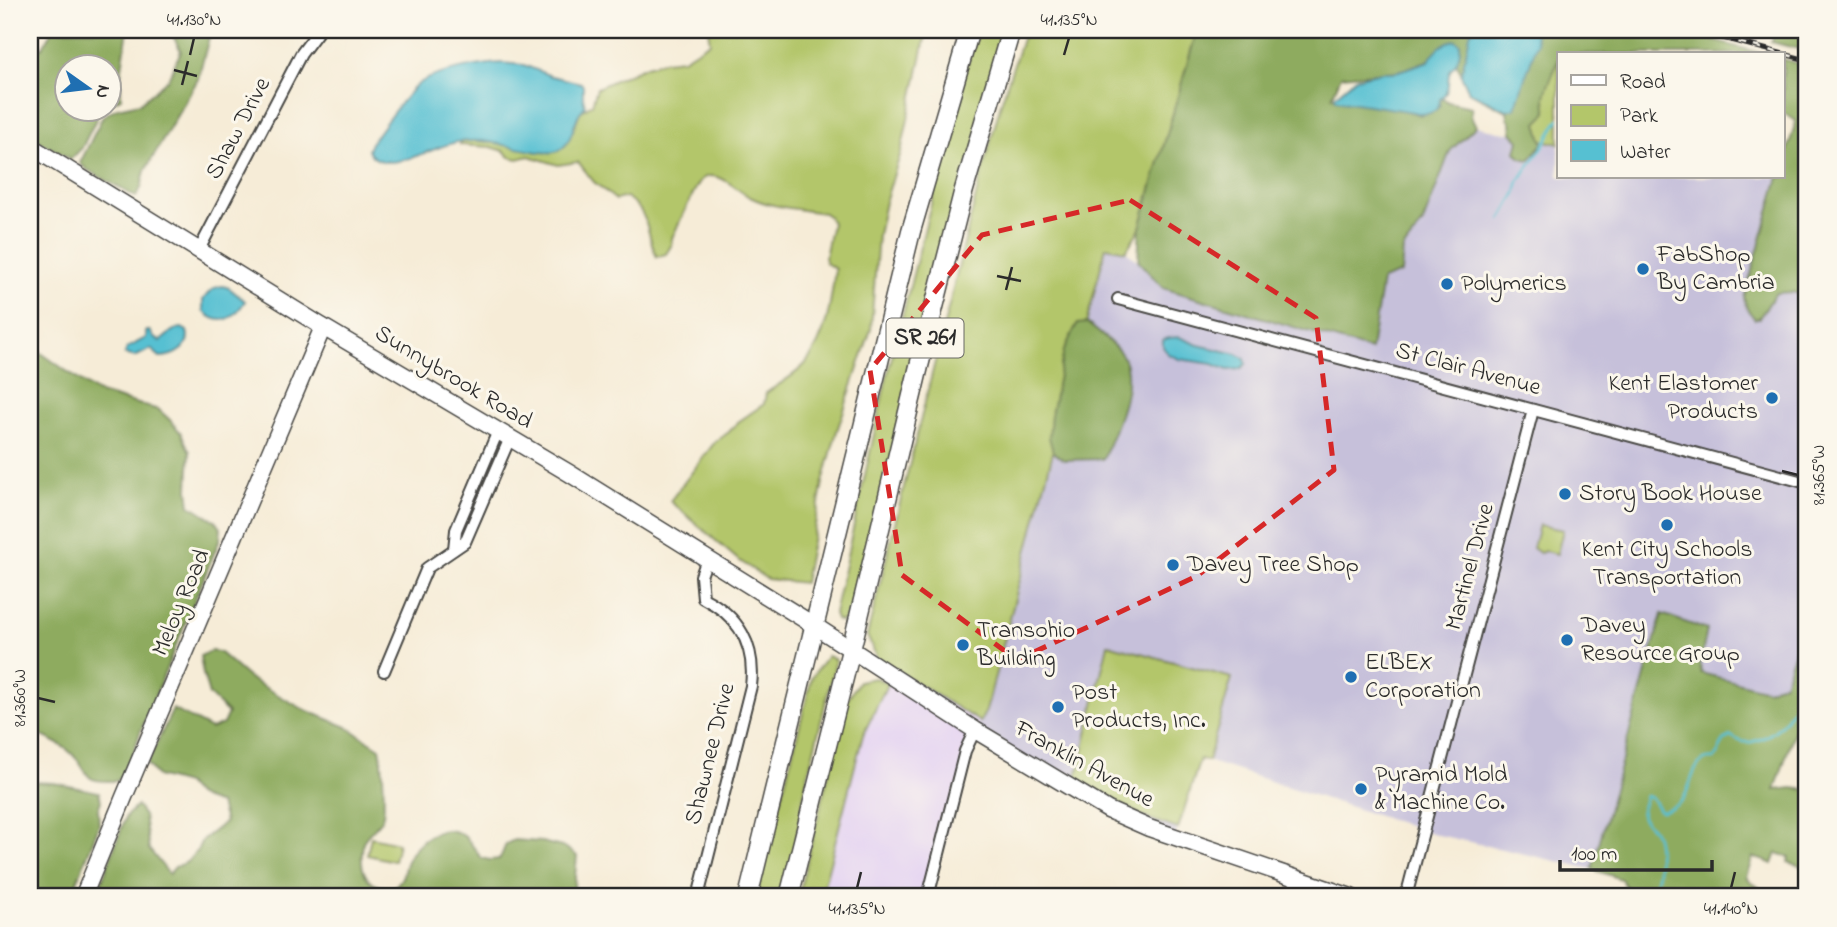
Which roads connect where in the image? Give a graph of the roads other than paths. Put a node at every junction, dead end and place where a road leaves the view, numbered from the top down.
1 (319, 30) edge
2 (970, 30) edge
3 (1011, 30) edge
4 (30, 146) edge
5 (200, 250) junction
6 (1118, 299) dead end
7 (323, 327) junction
8 (1534, 410) junction
9 (504, 435) junction
10 (1807, 483) edge
11 (707, 559) junction
12 (815, 626) junction
13 (851, 650) junction
14 (384, 671) dead end
15 (975, 730) junction
16 (83, 897) edge
17 (698, 897) edge
18 (748, 897) edge
19 (789, 897) edge
20 (928, 897) edge
21 (1351, 897) edge
22 (1406, 897) edge

1 - 5 street, Shaw Drive
2 - 12 main road, SR 261
3 - 13 main road, SR 261
4 - 5 street, Sunnybrook Road
5 - 7 street, Sunnybrook Road
6 - 8 street, St Clair Avenue
7 - 9 street, Sunnybrook Road
7 - 16 street, Meloy Road
8 - 10 street, St Clair Avenue
8 - 22 street, Martinel Drive
9 - 11 street, Sunnybrook Road
9 - 14 street
11 - 12 street, Sunnybrook Road
11 - 17 street, Shawnee Drive
12 - 13 street, Sunnybrook Road
12 - 18 main road, SR 261
13 - 15 street, Franklin Avenue
13 - 19 main road, SR 261
15 - 20 street
15 - 21 street, Franklin Avenue

